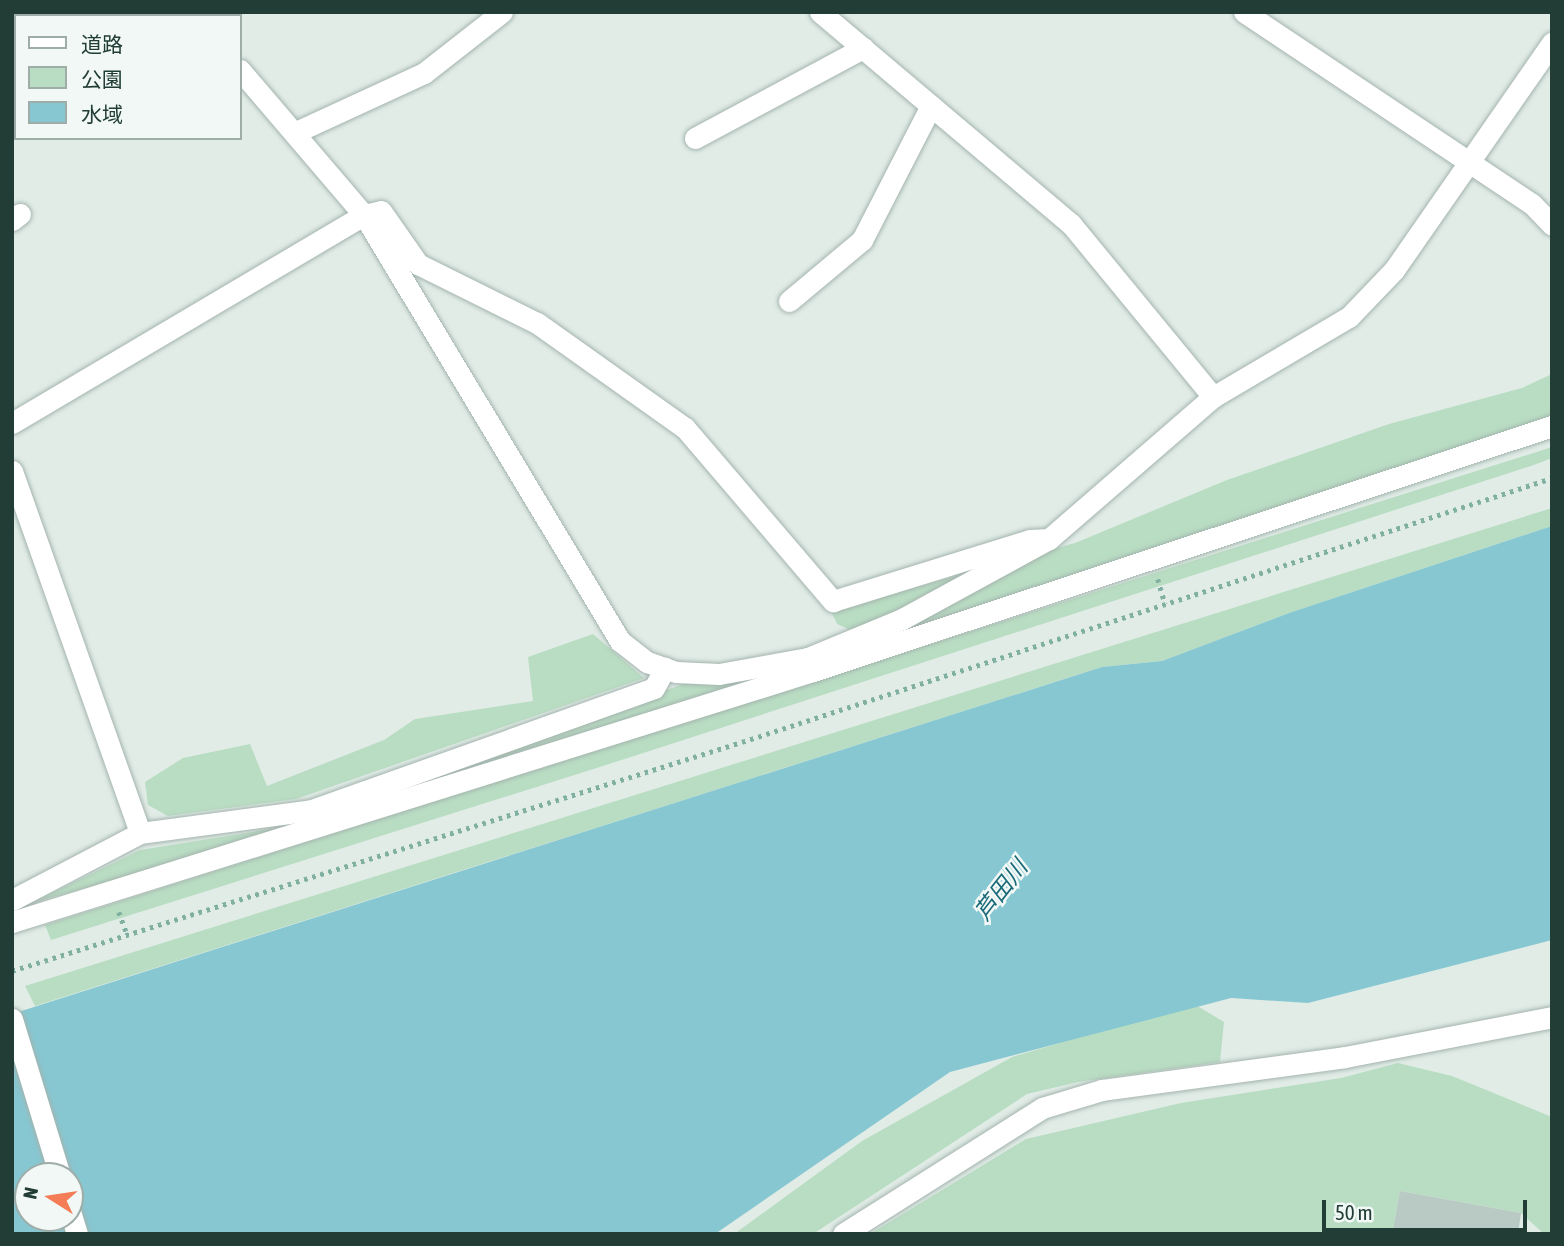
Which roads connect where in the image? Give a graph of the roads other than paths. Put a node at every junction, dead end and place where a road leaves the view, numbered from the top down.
1 (502, 12) edge
2 (820, 12) edge
3 (1244, 12) edge
4 (1552, 43) edge
5 (863, 48) junction
6 (242, 72) edge
7 (931, 106) junction
8 (296, 132) junction
9 (695, 138) dead end
10 (1469, 162) junction
11 (364, 215) junction
12 (1552, 225) edge
13 (789, 301) dead end
14 (1213, 397) junction
15 (12, 423) edge
16 (1552, 426) edge
17 (12, 471) edge
18 (1049, 539) junction
19 (810, 665) junction
20 (665, 668) junction
21 (140, 833) junction
22 (12, 900) edge
23 (12, 922) edge
24 (1552, 1017) edge
25 (12, 1019) edge
26 (56, 1162) edge
27 (843, 1234) edge

1 - 8 street
2 - 5 street
3 - 10 street
4 - 10 street
5 - 7 street
5 - 9 street
6 - 8 street
7 - 13 street
7 - 14 street
8 - 11 street
10 - 12 street
10 - 14 street
11 - 15 street
11 - 18 street
11 - 20 street
14 - 18 street
16 - 19 street
17 - 21 street
18 - 19 street
19 - 20 street
19 - 23 street
20 - 21 street
21 - 22 street
24 - 27 street
25 - 26 street

